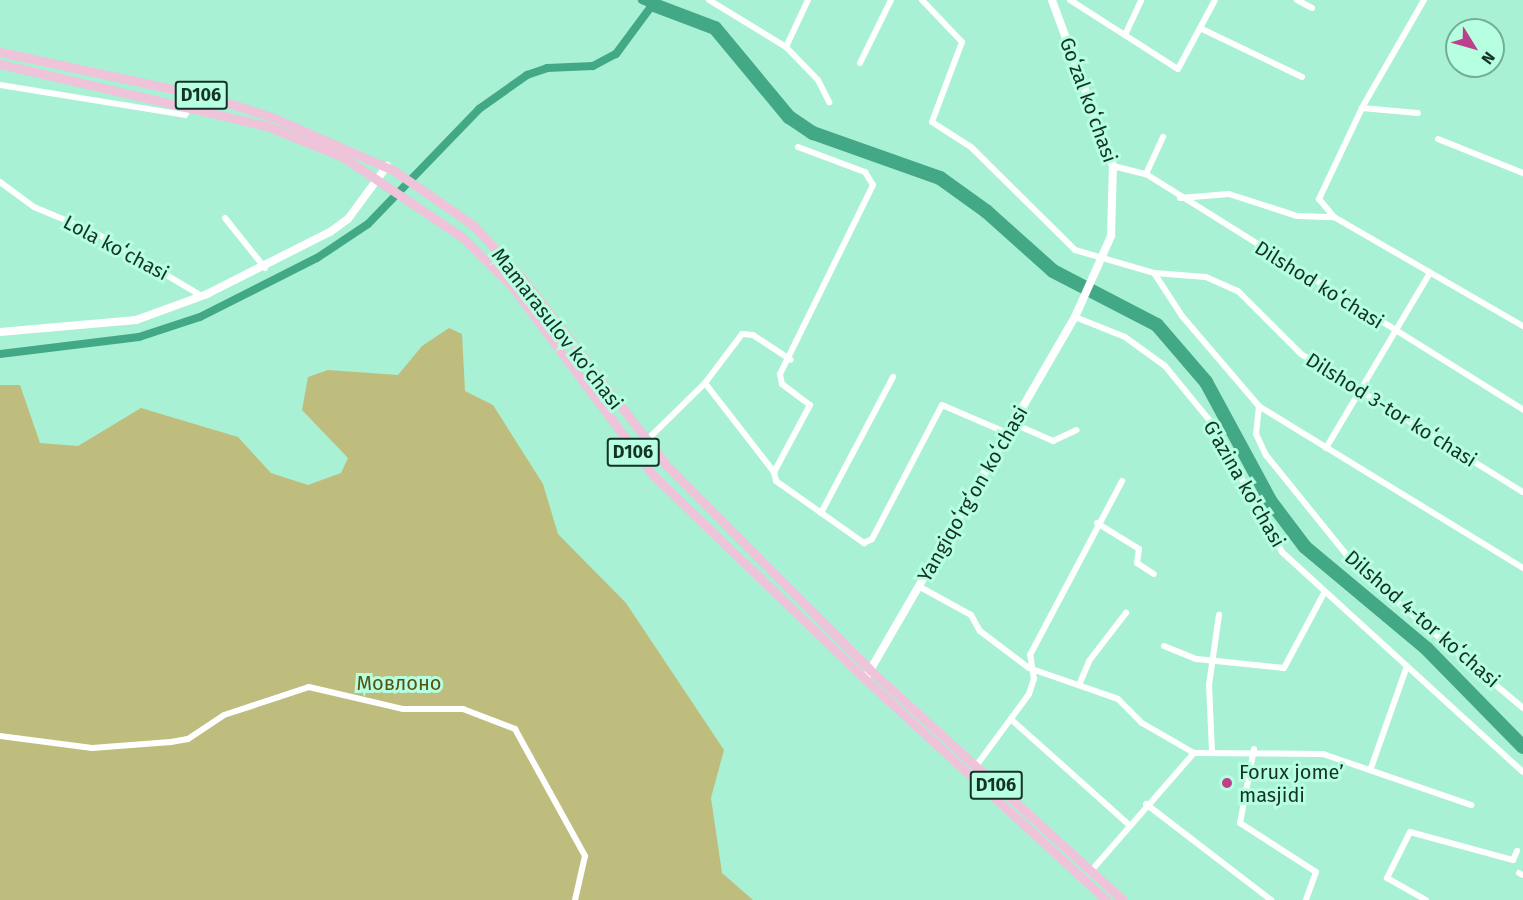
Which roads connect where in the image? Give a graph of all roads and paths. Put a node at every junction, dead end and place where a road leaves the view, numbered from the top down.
1 (709, 0) edge
2 (808, 0) edge
3 (891, 0) edge
4 (922, 0) edge
5 (1052, 0) edge
6 (1070, 0) edge
7 (1141, 0) edge
8 (1215, 0) edge
9 (1297, 0) edge
10 (1424, 0) edge
11 (1312, 8) dead end
12 (1202, 28) junction
13 (1125, 34) junction
14 (786, 47) junction
15 (0, 52) edge
16 (860, 63) dead end
17 (0, 64) edge
18 (1302, 77) dead end
19 (0, 85) edge
20 (829, 102) dead end
21 (191, 105) junction
22 (1362, 108) junction
23 (1418, 113) dead end
24 (1163, 137) dead end
25 (1438, 139) dead end
26 (798, 147) dead end
27 (1113, 166) junction
28 (390, 168) junction
29 (1523, 173) edge
30 (1146, 174) junction
31 (382, 181) junction
32 (0, 182) edge
33 (1180, 198) junction
34 (225, 218) dead end
35 (1334, 218) junction
36 (1104, 261) junction
37 (266, 268) junction
38 (1099, 272) joint
39 (1154, 273) junction
40 (1430, 273) junction
41 (202, 296) junction
42 (1075, 317) junction
43 (1523, 326) edge
44 (0, 332) edge
45 (1396, 332) junction
46 (791, 360) junction
47 (892, 377) dead end
48 (705, 383) junction
49 (1360, 391) junction
50 (1259, 406) junction
51 (1523, 410) edge
52 (1012, 423) junction
53 (1077, 430) dead end
54 (1007, 433) junction
55 (645, 442) junction
56 (1326, 448) junction
57 (774, 472) junction
58 (1122, 481) dead end
59 (1523, 492) edge
60 (821, 513) junction
61 (1097, 523) junction
62 (1523, 568) edge
63 (1154, 574) dead end
64 (920, 587) junction
65 (1323, 595) junction
66 (1126, 613) dead end
67 (1219, 615) dead end
68 (1164, 646) dead end
69 (1212, 662) junction
70 (1407, 666) junction
71 (1029, 668) junction
72 (870, 670) junction
73 (864, 680) junction
74 (1078, 685) junction
75 (1523, 708) edge
76 (1013, 721) junction
77 (0, 736) edge
78 (1254, 749) junction
79 (1212, 751) junction
80 (1194, 753) junction
81 (976, 766) junction
82 (1371, 768) junction
83 (1523, 772) edge
84 (1146, 804) junction
85 (1472, 805) dead end
86 (1128, 824) junction
87 (1517, 850) dead end
88 (1091, 871) junction
89 (574, 900) edge
90 (1106, 900) edge
91 (1123, 900) edge
92 (1271, 900) edge
93 (1306, 900) edge
94 (1426, 900) edge

1 - 14 street
2 - 14 street
3 - 16 street
4 - 36 street, Dilshod 3-tor koʻchasi
5 - 27 street, Goʻzal koʻchasi
6 - 13 street
7 - 13 street
8 - 12 street
9 - 11 street
10 - 22 street
12 - 13 street
12 - 18 street
14 - 20 street
15 - 28 main road, Mamarasulov ko'chasi / D106
17 - 21 main road, Mamarasulov ko'chasi / D106
19 - 21 street
21 - 31 main road, Mamarasulov ko'chasi / D106
22 - 23 street
22 - 35 street
24 - 30 street
25 - 29 street
26 - 46 street
27 - 30 street, Dilshod koʻchasi
27 - 36 street, Goʻzal koʻchasi
28 - 31 street
28 - 55 main road, Mamarasulov ko'chasi / D106
30 - 33 street, Dilshod koʻchasi
31 - 37 street
31 - 73 main road, Mamarasulov ko'chasi / D106
32 - 41 street, Lola koʻchasi
33 - 35 street
33 - 45 street, Dilshod koʻchasi
34 - 37 street
35 - 40 street
36 - 38 street, Goʻzal koʻchasi
36 - 39 street, Dilshod 3-tor koʻchasi
37 - 41 street
38 - 42 street, Yangiqoʻrgʻon koʻchasi
39 - 49 street, Dilshod 3-tor koʻchasi
39 - 50 street
40 - 43 street
40 - 45 street
41 - 44 street
42 - 52 street, Yangiqoʻrgʻon koʻchasi
42 - 65 street, G'azina ko'chasi
45 - 49 street
45 - 51 street, Dilshod koʻchasi
46 - 48 street
46 - 57 street
47 - 60 street
48 - 55 street
48 - 57 street
49 - 56 street
49 - 59 street, Dilshod 3-tor koʻchasi
50 - 56 street
50 - 75 street, Dilshod 4-tor koʻchasi
52 - 53 street
52 - 54 street, Yangiqoʻrgʻon koʻchasi
54 - 60 street
54 - 64 street, Yangiqoʻrgʻon koʻchasi
55 - 72 main road, Mamarasulov ko'chasi / D106
56 - 62 street
57 - 60 street
58 - 61 street
61 - 63 street
61 - 71 street
64 - 71 street
64 - 72 street, Yangiqoʻrgʻon koʻchasi
65 - 69 street
65 - 70 street, G'azina ko'chasi
66 - 74 street
67 - 69 street
68 - 69 street
69 - 79 street
70 - 82 street
70 - 83 street, G'azina ko'chasi
71 - 74 street
71 - 76 street
72 - 73 street, Yangiqoʻrgʻon koʻchasi
72 - 81 main road, D106
73 - 90 main road, D106
74 - 80 street
76 - 81 street
76 - 86 street
77 - 89 street
78 - 79 street
78 - 82 street
78 - 93 street
79 - 80 street
80 - 84 street
81 - 88 main road, D106
82 - 85 street
84 - 86 street
84 - 92 street
86 - 88 street
87 - 94 street
88 - 91 main road, D106

